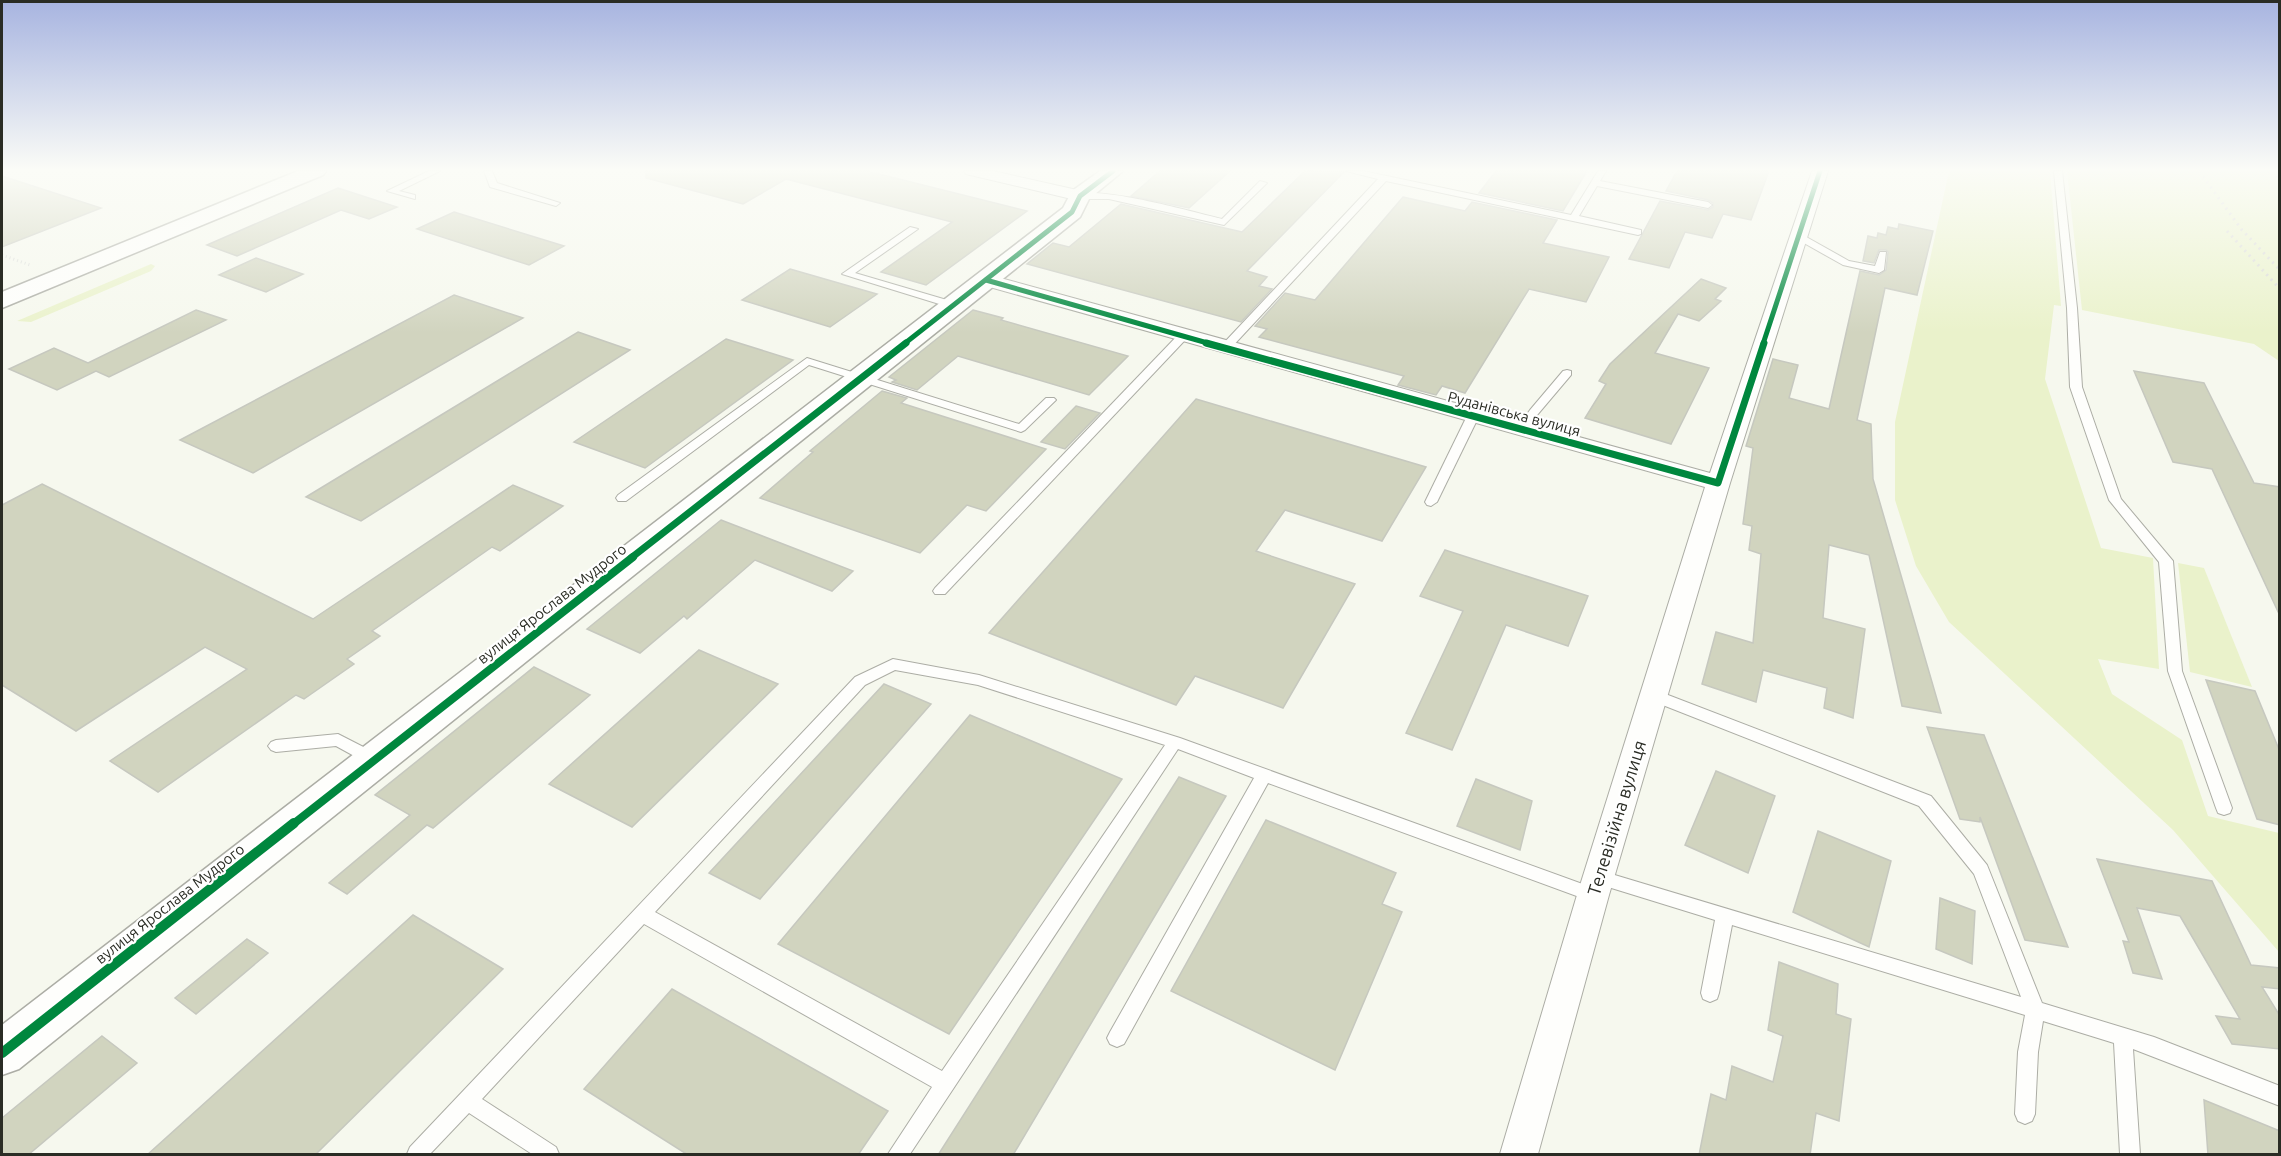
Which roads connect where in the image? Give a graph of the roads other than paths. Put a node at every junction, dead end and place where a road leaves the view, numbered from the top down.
1 (186, 225) edge
2 (1056, 225) edge
3 (1340, 225) edge
4 (1606, 225) edge
5 (1802, 225) edge
6 (2064, 225) edge
7 (913, 229) dead end
8 (1638, 232) dead end
9 (1798, 236) junction
10 (1883, 254) dead end
11 (986, 280) junction
12 (2, 301) edge
13 (954, 305) junction
14 (1183, 336) junction
15 (1225, 348) junction
16 (1567, 373) dead end
17 (862, 377) junction
18 (1050, 400) dead end
19 (1473, 416) junction
20 (1522, 430) junction
21 (1718, 483) junction
22 (622, 498) dead end
23 (1431, 502) dead end
24 (940, 591) dead end
25 (1654, 696) junction
26 (1176, 742) junction
27 (276, 746) dead end
28 (375, 760) junction
29 (1264, 775) junction
30 (2224, 808) dead end
31 (1596, 886) junction
32 (643, 914) junction
33 (1725, 916) junction
34 (1710, 993) dead end
35 (2035, 1010) junction
36 (2122, 1037) junction
37 (1117, 1038) dead end
38 (2, 1053) edge
39 (946, 1084) junction
40 (2280, 1096) edge
41 (468, 1101) junction
42 (2025, 1114) dead end
43 (417, 1155) edge
44 (549, 1155) edge
45 (898, 1155) edge
46 (1520, 1155) edge
47 (2130, 1155) edge

1 - 12 street
2 - 11 street, вулиця Ярослава Мудрого
3 - 15 lane
4 - 8 lane
5 - 9 street
6 - 30 lane
7 - 13 lane
9 - 10 lane
9 - 21 street
11 - 13 street, вулиця Ярослава Мудрого
11 - 14 street, Руданівська вулиця
13 - 17 street, вулиця Ярослава Мудрого
14 - 15 street, Руданівська вулиця
14 - 24 lane
15 - 19 street, Руданівська вулиця
16 - 20 lane
17 - 18 lane
17 - 22 lane
17 - 28 street, вулиця Ярослава Мудрого
19 - 20 street, Руданівська вулиця
19 - 23 lane
20 - 21 street, Руданівська вулиця
21 - 25 street, Телевізійна вулиця
25 - 31 street, Телевізійна вулиця
25 - 35 lane
26 - 29 lane
26 - 32 lane
26 - 39 lane
27 - 28 lane
28 - 38 street, вулиця Ярослава Мудрого
29 - 31 lane
29 - 37 lane
31 - 33 lane
31 - 46 street, Телевізійна вулиця
32 - 39 lane
32 - 41 lane
33 - 34 lane
33 - 35 lane
35 - 36 lane
35 - 42 lane
36 - 40 lane
36 - 47 lane
39 - 45 lane
41 - 43 lane
41 - 44 lane

